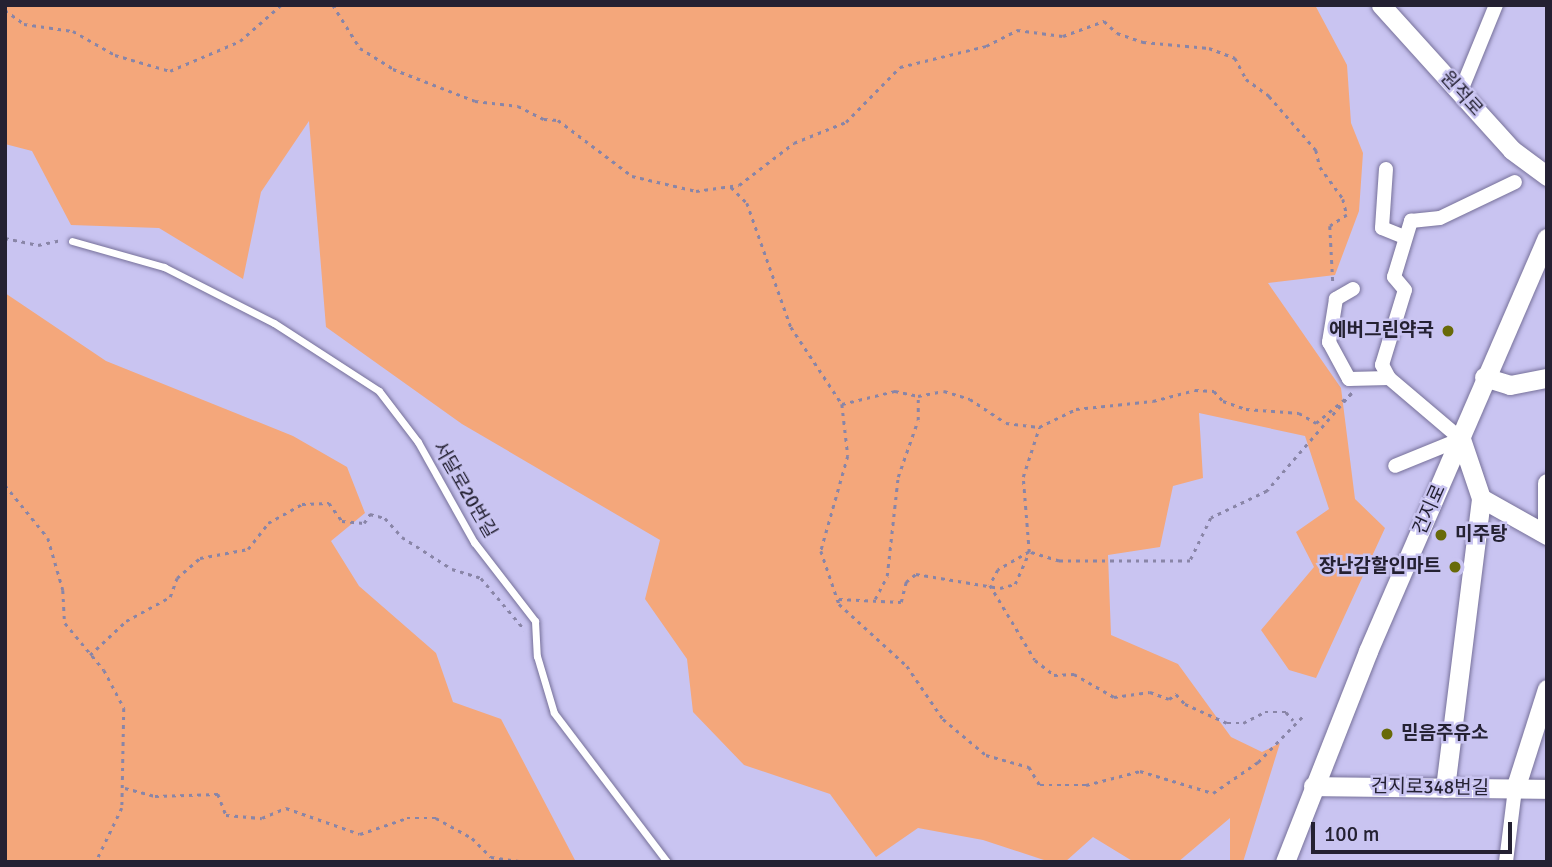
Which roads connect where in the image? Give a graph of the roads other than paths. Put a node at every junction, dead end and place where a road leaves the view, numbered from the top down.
1 (1381, 5) edge
2 (1496, 5) edge
3 (1460, 93) junction
4 (1386, 169) dead end
5 (1547, 176) edge
6 (1515, 182) dead end
7 (1404, 237) junction
8 (1547, 238) edge
9 (72, 241) road end
10 (1353, 289) dead end
11 (1484, 377) junction
12 (1389, 378) junction
13 (1547, 378) edge
14 (1461, 439) junction
15 (1395, 466) dead end
16 (1547, 483) edge
17 (1481, 498) junction
18 (1547, 524) edge
19 (1547, 535) edge
20 (1547, 689) edge
21 (1313, 786) junction
22 (1445, 788) junction
23 (1515, 789) junction
24 (1547, 789) edge
25 (667, 862) edge
26 (1285, 862) edge
27 (1506, 862) edge

1 - 3 street, 원적로
2 - 3 street
3 - 5 street, 원적로
4 - 7 street
6 - 7 street
7 - 12 street
8 - 11 street, 건지로
9 - 25 lane, 서달로20번길
10 - 12 street
11 - 13 street
11 - 14 street, 건지로
12 - 14 street
14 - 15 street
14 - 17 street
14 - 21 street, 건지로
16 - 18 street
17 - 19 street
17 - 22 street
20 - 23 street
21 - 22 street, 건지로348번길
21 - 26 street, 건지로
22 - 23 street, 건지로348번길
23 - 24 street, 건지로348번길
23 - 27 street

